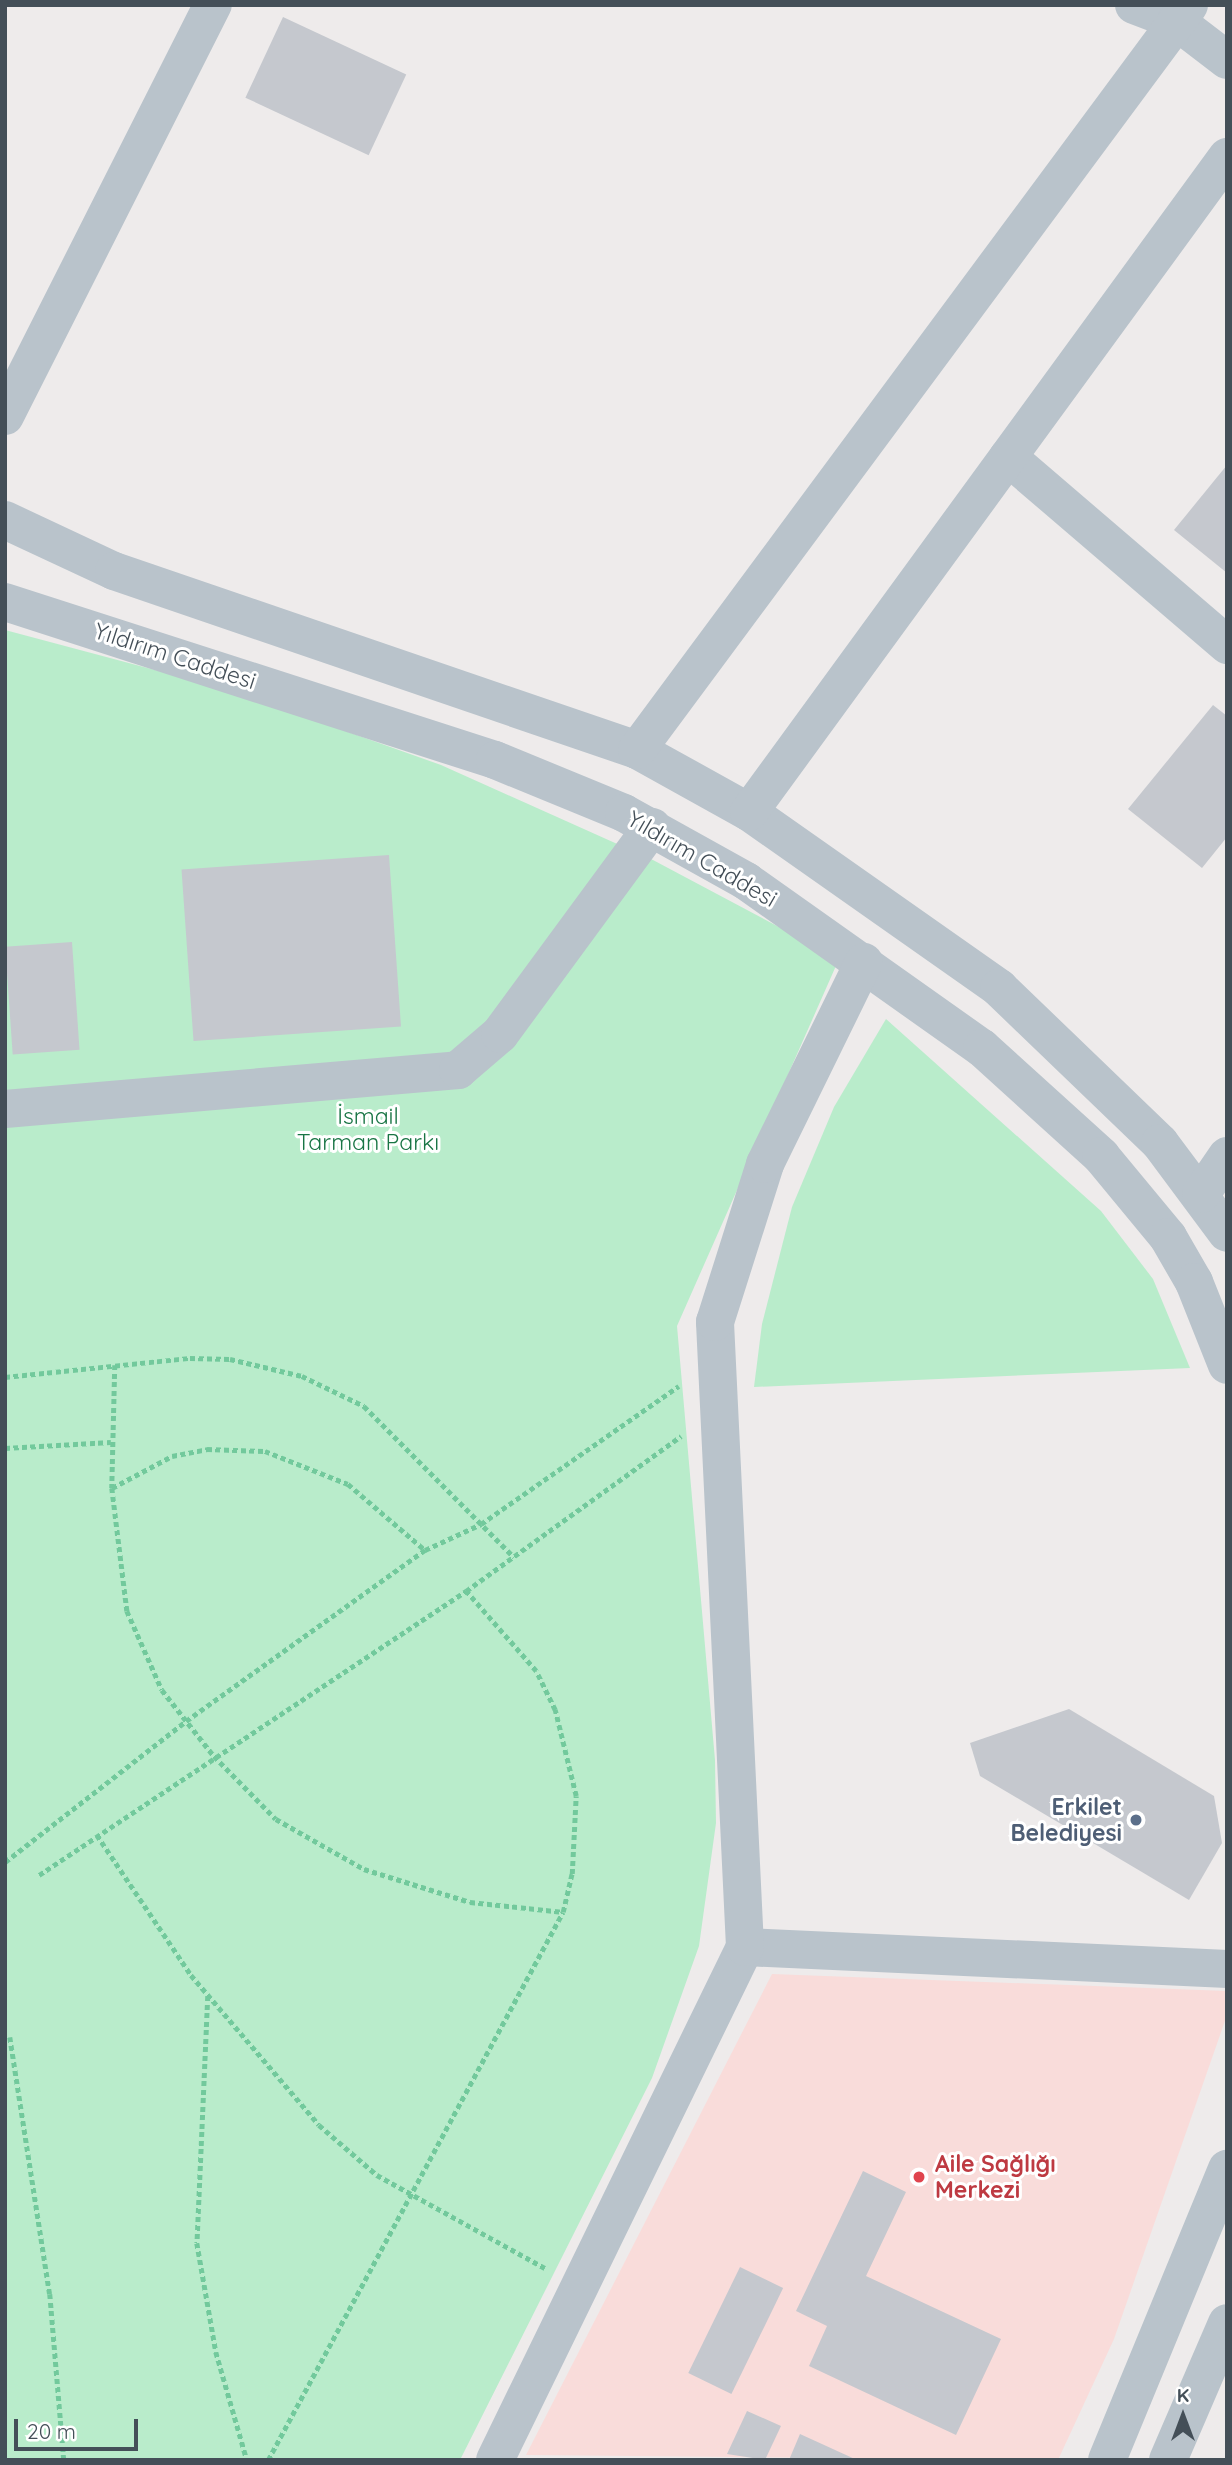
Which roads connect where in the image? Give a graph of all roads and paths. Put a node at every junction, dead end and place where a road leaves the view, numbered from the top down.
1 (213, 5) edge
2 (1134, 5) edge
3 (1183, 13) edge
4 (1227, 60) edge
5 (1227, 157) edge
6 (5, 416) edge
7 (1008, 457) junction
8 (5, 520) edge
9 (5, 603) edge
10 (1227, 645) edge
11 (637, 750) junction
12 (748, 812) junction
13 (652, 827) junction
14 (864, 962) junction
15 (5, 1109) edge
16 (1227, 1156) edge
17 (1201, 1194) junction
18 (1227, 1233) edge
19 (717, 1360) junction
20 (1227, 1364) edge
21 (115, 1366) junction
22 (5, 1377) edge
23 (719, 1409) junction
24 (111, 1442) junction
25 (5, 1448) edge
26 (112, 1488) junction
27 (481, 1524) junction
28 (425, 1550) junction
29 (514, 1557) junction
30 (466, 1591) junction
31 (186, 1720) junction
32 (214, 1756) junction
33 (97, 1835) junction
34 (5, 1862) edge
35 (39, 1875) dead end
36 (563, 1912) junction
37 (745, 1947) junction
38 (1227, 1969) edge
39 (208, 1995) junction
40 (10, 2037) dead end
41 (1227, 2169) edge
42 (411, 2196) junction
43 (580, 2286) junction
44 (1227, 2323) edge
45 (64, 2460) edge
46 (247, 2460) edge
47 (268, 2460) edge
48 (495, 2460) edge
49 (1107, 2460) edge
50 (1168, 2460) edge

1 - 6 street
2 - 3 street
3 - 4 street
3 - 11 street
5 - 7 street
7 - 10 street
7 - 12 street
8 - 11 street
9 - 13 street, Yıldırım Caddesi
11 - 12 street
12 - 17 street
13 - 14 street, Yıldırım Caddesi
13 - 15 street
14 - 19 street
14 - 20 street, Yıldırım Caddesi
16 - 17 street
17 - 18 street
19 - 23 street
19 - 27 path
21 - 22 path
21 - 24 path
21 - 27 path
23 - 29 path
23 - 37 street
24 - 25 path
24 - 26 path
26 - 28 path
26 - 31 path
27 - 28 path
27 - 29 path
28 - 31 path
29 - 30 path
30 - 32 path
30 - 36 path
31 - 32 path
31 - 34 path
32 - 33 path
32 - 36 path
33 - 35 path
33 - 39 path
36 - 42 path
37 - 38 street
37 - 43 street
39 - 42 path
39 - 46 path
40 - 45 path
41 - 49 street
42 - 43 path
42 - 47 path
43 - 48 street
44 - 50 street

